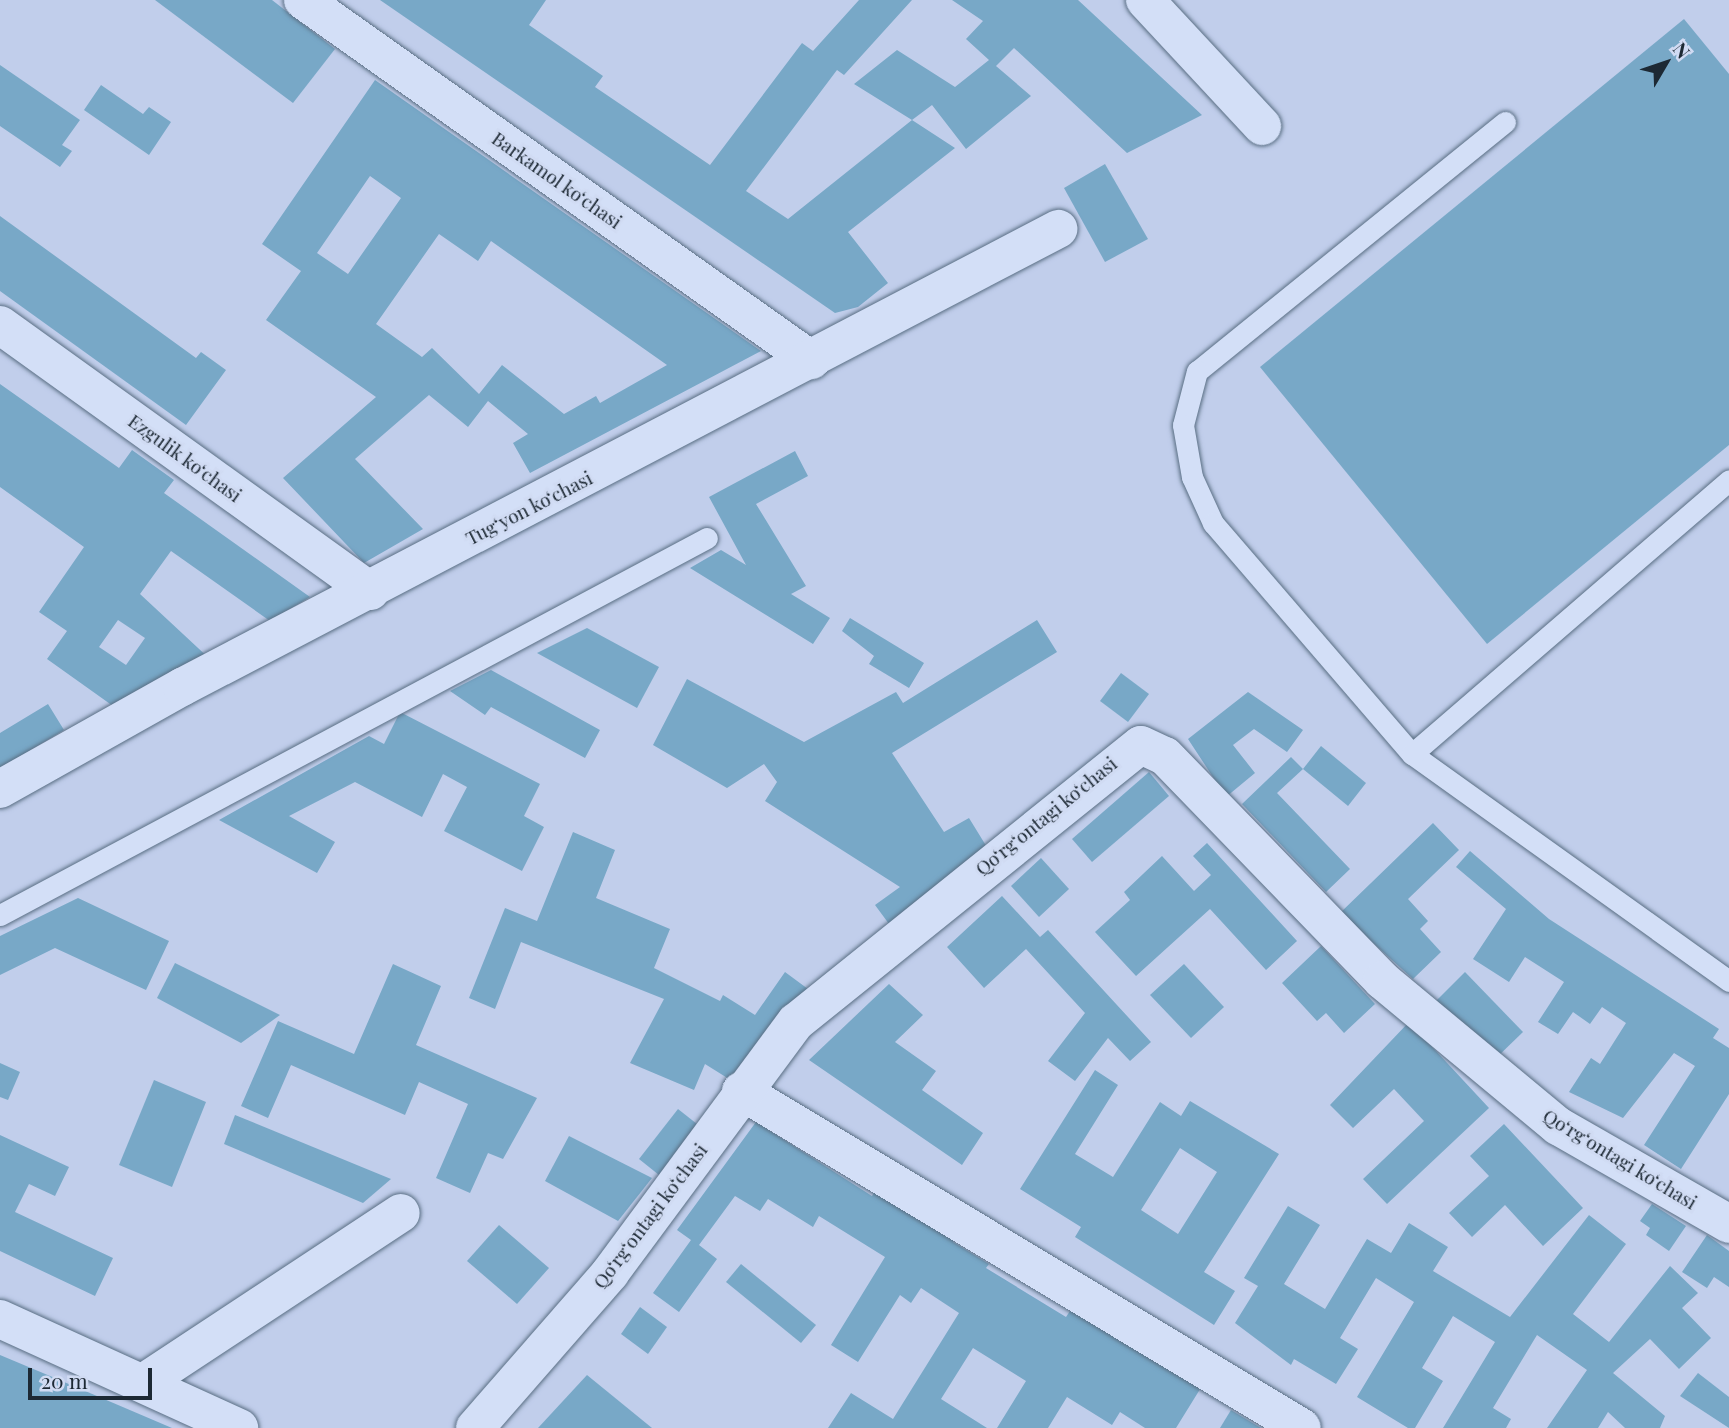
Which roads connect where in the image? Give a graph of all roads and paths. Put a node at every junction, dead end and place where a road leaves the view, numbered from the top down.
1 (303, 0) edge
2 (1145, 0) edge
3 (1505, 122) dead end
4 (1262, 125) dead end
5 (1058, 229) dead end
6 (0, 325) edge
7 (811, 360) junction
8 (1729, 480) edge
9 (708, 538) dead end
10 (370, 591) junction
11 (1412, 754) junction
12 (0, 789) edge
13 (0, 915) edge
14 (1729, 981) edge
15 (741, 1091) junction
16 (401, 1213) dead end
17 (1729, 1224) edge
18 (0, 1319) edge
19 (146, 1381) junction
20 (239, 1428) edge
21 (475, 1428) edge
22 (1302, 1428) edge

1 - 7 street, Barkamol koʻchasi
2 - 4 street
3 - 11 lane
5 - 7 street, Tugʻyon koʻchasi
6 - 10 street, Ezgulik koʻchasi
7 - 10 street, Tugʻyon koʻchasi
8 - 11 lane
9 - 13 lane
10 - 12 street, Tugʻyon koʻchasi
11 - 14 lane
15 - 17 street, Qo‘rg‘ontagi ko‘chasi
15 - 21 street, Qo‘rg‘ontagi ko‘chasi
15 - 22 street
16 - 19 street
18 - 19 street
19 - 20 street

